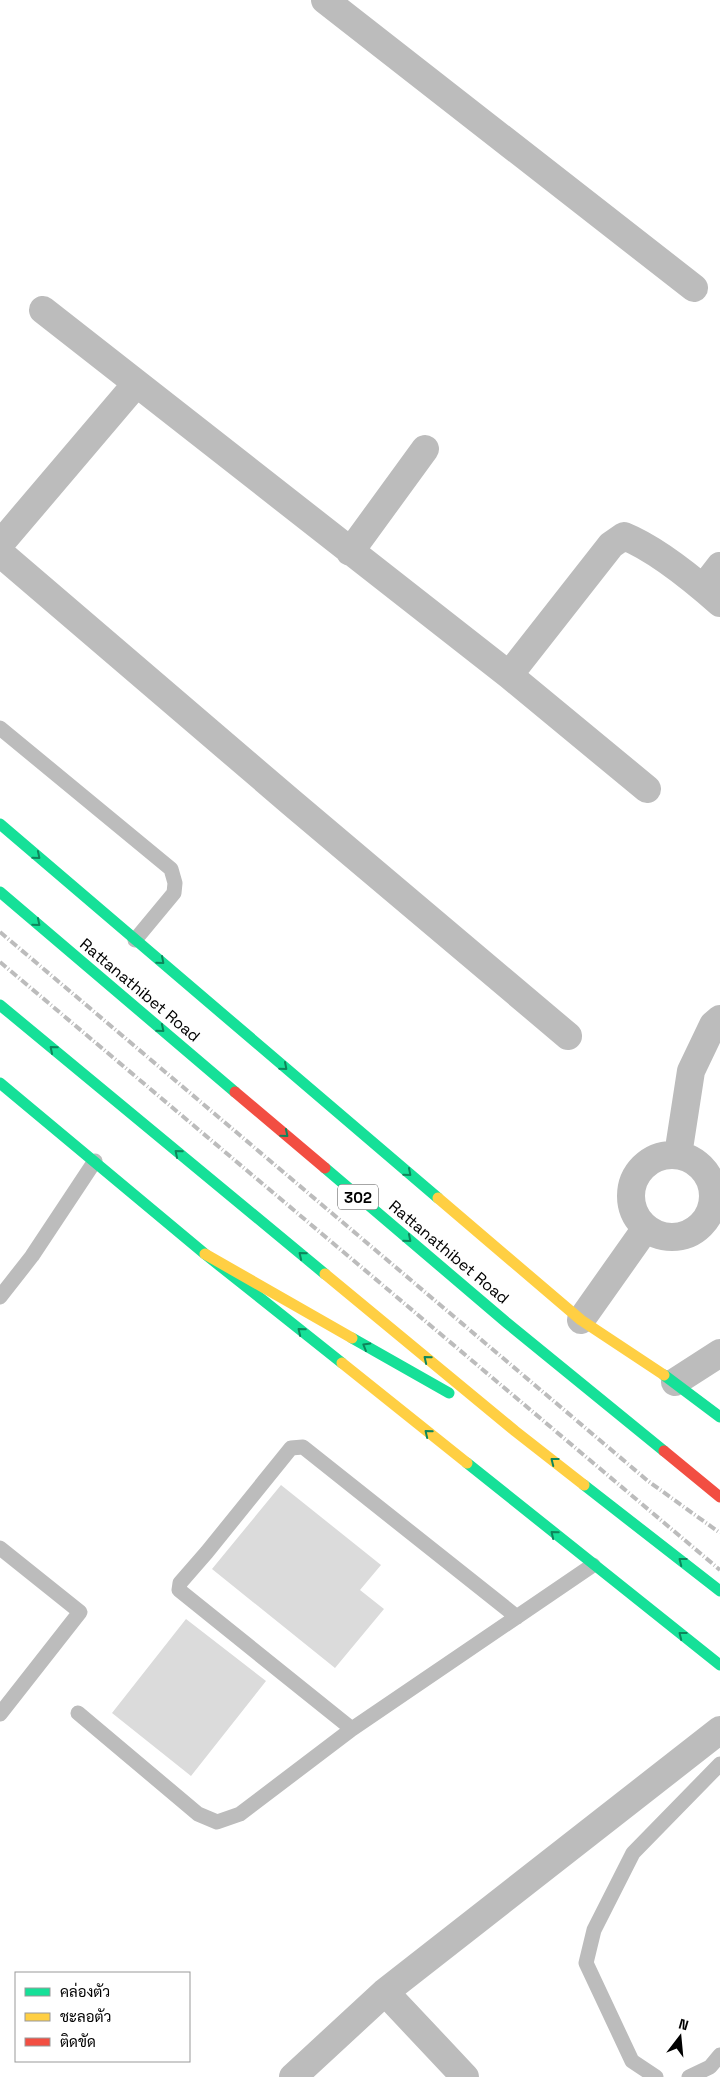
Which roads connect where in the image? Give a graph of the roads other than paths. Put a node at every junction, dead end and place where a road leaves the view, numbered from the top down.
1 (325, 0) edge
2 (694, 288) dead end
3 (43, 310) dead end
4 (136, 384) junction
5 (425, 449) dead end
6 (0, 544) edge
7 (350, 552) junction
8 (0, 553) edge
9 (720, 566) edge
10 (711, 595) edge
11 (509, 675) junction
12 (0, 728) edge
13 (647, 789) dead end
14 (0, 824) edge
15 (0, 892) edge
16 (135, 940) junction
17 (0, 1005) edge
18 (720, 1019) edge
19 (568, 1036) dead end
20 (0, 1083) edge
21 (678, 1155) junction
22 (95, 1161) junction
23 (646, 1228) junction
24 (205, 1254) junction
25 (0, 1296) edge
26 (581, 1320) junction
27 (720, 1353) edge
28 (675, 1382) junction
29 (720, 1417) edge
30 (515, 1431) junction
31 (720, 1497) edge
32 (0, 1548) edge
33 (593, 1565) junction
34 (720, 1591) edge
35 (516, 1617) junction
36 (720, 1665) edge
37 (78, 1712) dead end
38 (0, 1714) edge
39 (352, 1729) junction
40 (720, 1730) edge
41 (720, 1764) edge
42 (385, 1992) junction
43 (720, 2055) edge
44 (293, 2077) edge
45 (465, 2077) edge
46 (656, 2077) edge
47 (690, 2077) edge

1 - 2 street
3 - 4 street
4 - 6 street
4 - 7 street
5 - 7 street
7 - 11 street
8 - 19 street
9 - 10 street
10 - 11 street
11 - 13 street
12 - 16 lane
14 -> 16 main road, Rattanathibet Road
15 -> 31 main road, Rattanathibet Road / 302
16 -> 26 main road, Rattanathibet Road
30 -> 17 main road
18 - 21 street
20 - 22 main road
21 - 23 street
21 - 23 street
22 - 24 main road
22 - 25 lane
23 - 26 street
30 -> 24 main road
33 -> 24 main road
26 - 28 main road, Rattanathibet Road
27 - 28 street
28 - 29 main road, Rattanathibet Road
34 -> 30 main road
32 - 38 lane
33 - 35 lane
36 -> 33 main road
35 - 39 lane
35 - 39 lane
37 - 39 lane
40 - 42 street
41 - 46 lane
42 - 44 street
42 - 45 street
43 - 47 lane

